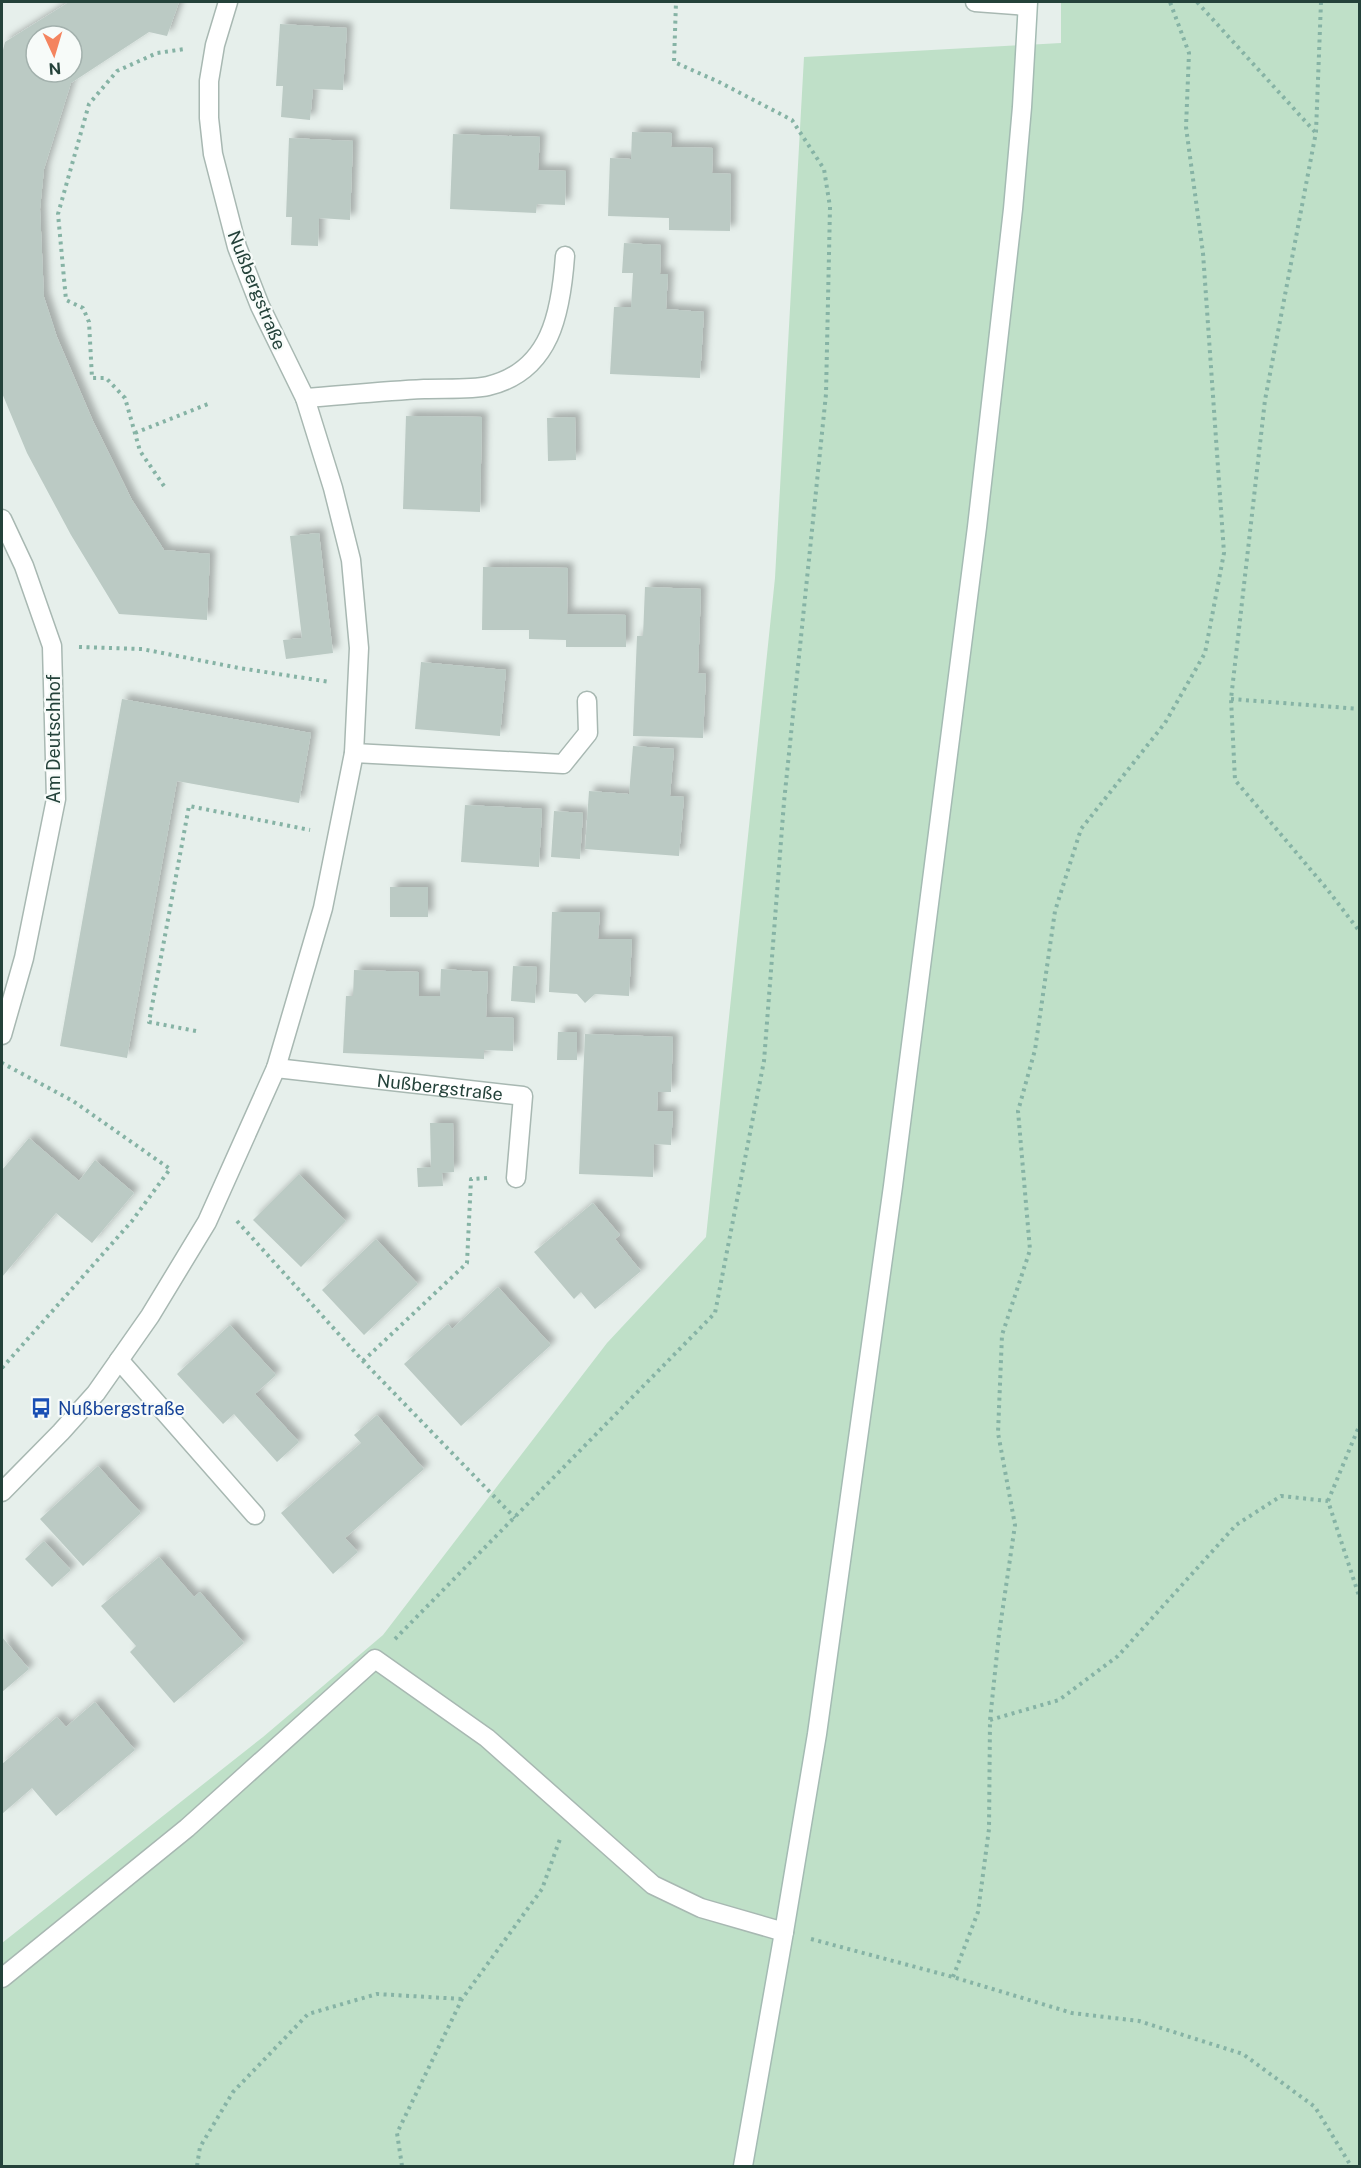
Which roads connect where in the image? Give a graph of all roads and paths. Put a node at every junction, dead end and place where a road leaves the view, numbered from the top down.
1 (228, 2) edge
2 (676, 2) edge
3 (975, 2) edge
4 (1170, 2) edge
5 (1197, 2) edge
6 (1321, 2) edge
7 (1028, 4) edge
8 (215, 45) junction
9 (1316, 132) junction
10 (565, 256) dead end
11 (305, 398) junction
12 (208, 404) dead end
13 (135, 433) junction
14 (164, 486) dead end
15 (2, 519) edge
16 (52, 646) junction
17 (358, 686) junction
18 (1231, 699) junction
19 (587, 701) dead end
20 (1359, 709) edge
21 (354, 753) junction
22 (338, 835) junction
23 (1359, 932) edge
24 (196, 1031) dead end
25 (2, 1035) edge
26 (2, 1063) edge
27 (276, 1068) junction
28 (516, 1178) joint
29 (217, 1199) junction
30 (119, 1360) junction
31 (363, 1361) junction
32 (2, 1368) edge
33 (1359, 1424) edge
34 (2, 1492) edge
35 (1328, 1501) junction
36 (255, 1515) dead end
37 (515, 1518) junction
38 (1359, 1599) edge
39 (375, 1659) junction
40 (990, 1720) junction
41 (570, 1812) junction
42 (784, 1932) junction
43 (953, 1977) junction
44 (2, 1978) edge
45 (462, 1999) junction
46 (197, 2166) edge
47 (402, 2166) edge
48 (743, 2166) edge
49 (1351, 2166) edge

1 - 8 street, Nußbergstraße
2 - 37 path
3 - 7 street
4 - 40 path
5 - 9 path
6 - 9 path
7 - 42 street
8 - 11 street, Nußbergstraße
8 - 13 path
9 - 18 path
10 - 11 street
11 - 17 street, Nußbergstraße
12 - 13 path
13 - 14 path
15 - 16 street, Am Deutschhof
16 - 17 path
16 - 25 street, Am Deutschhof
17 - 21 street, Nußbergstraße
18 - 20 path
18 - 23 path
19 - 21 street
21 - 22 street, Nußbergstraße
22 - 24 path
22 - 27 street, Nußbergstraße
26 - 32 path
27 - 28 street, Nußbergstraße
27 - 29 street, Nußbergstraße
28 - 31 path
29 - 30 street, Nußbergstraße
29 - 31 path
30 - 34 street, Nußbergstraße
30 - 36 street
31 - 37 path
33 - 35 path
35 - 38 path
35 - 40 path
37 - 39 path
39 - 41 street
39 - 44 street
40 - 43 path
41 - 42 street
41 - 45 path
42 - 43 path
42 - 48 street
43 - 49 path
45 - 46 path
45 - 47 path

